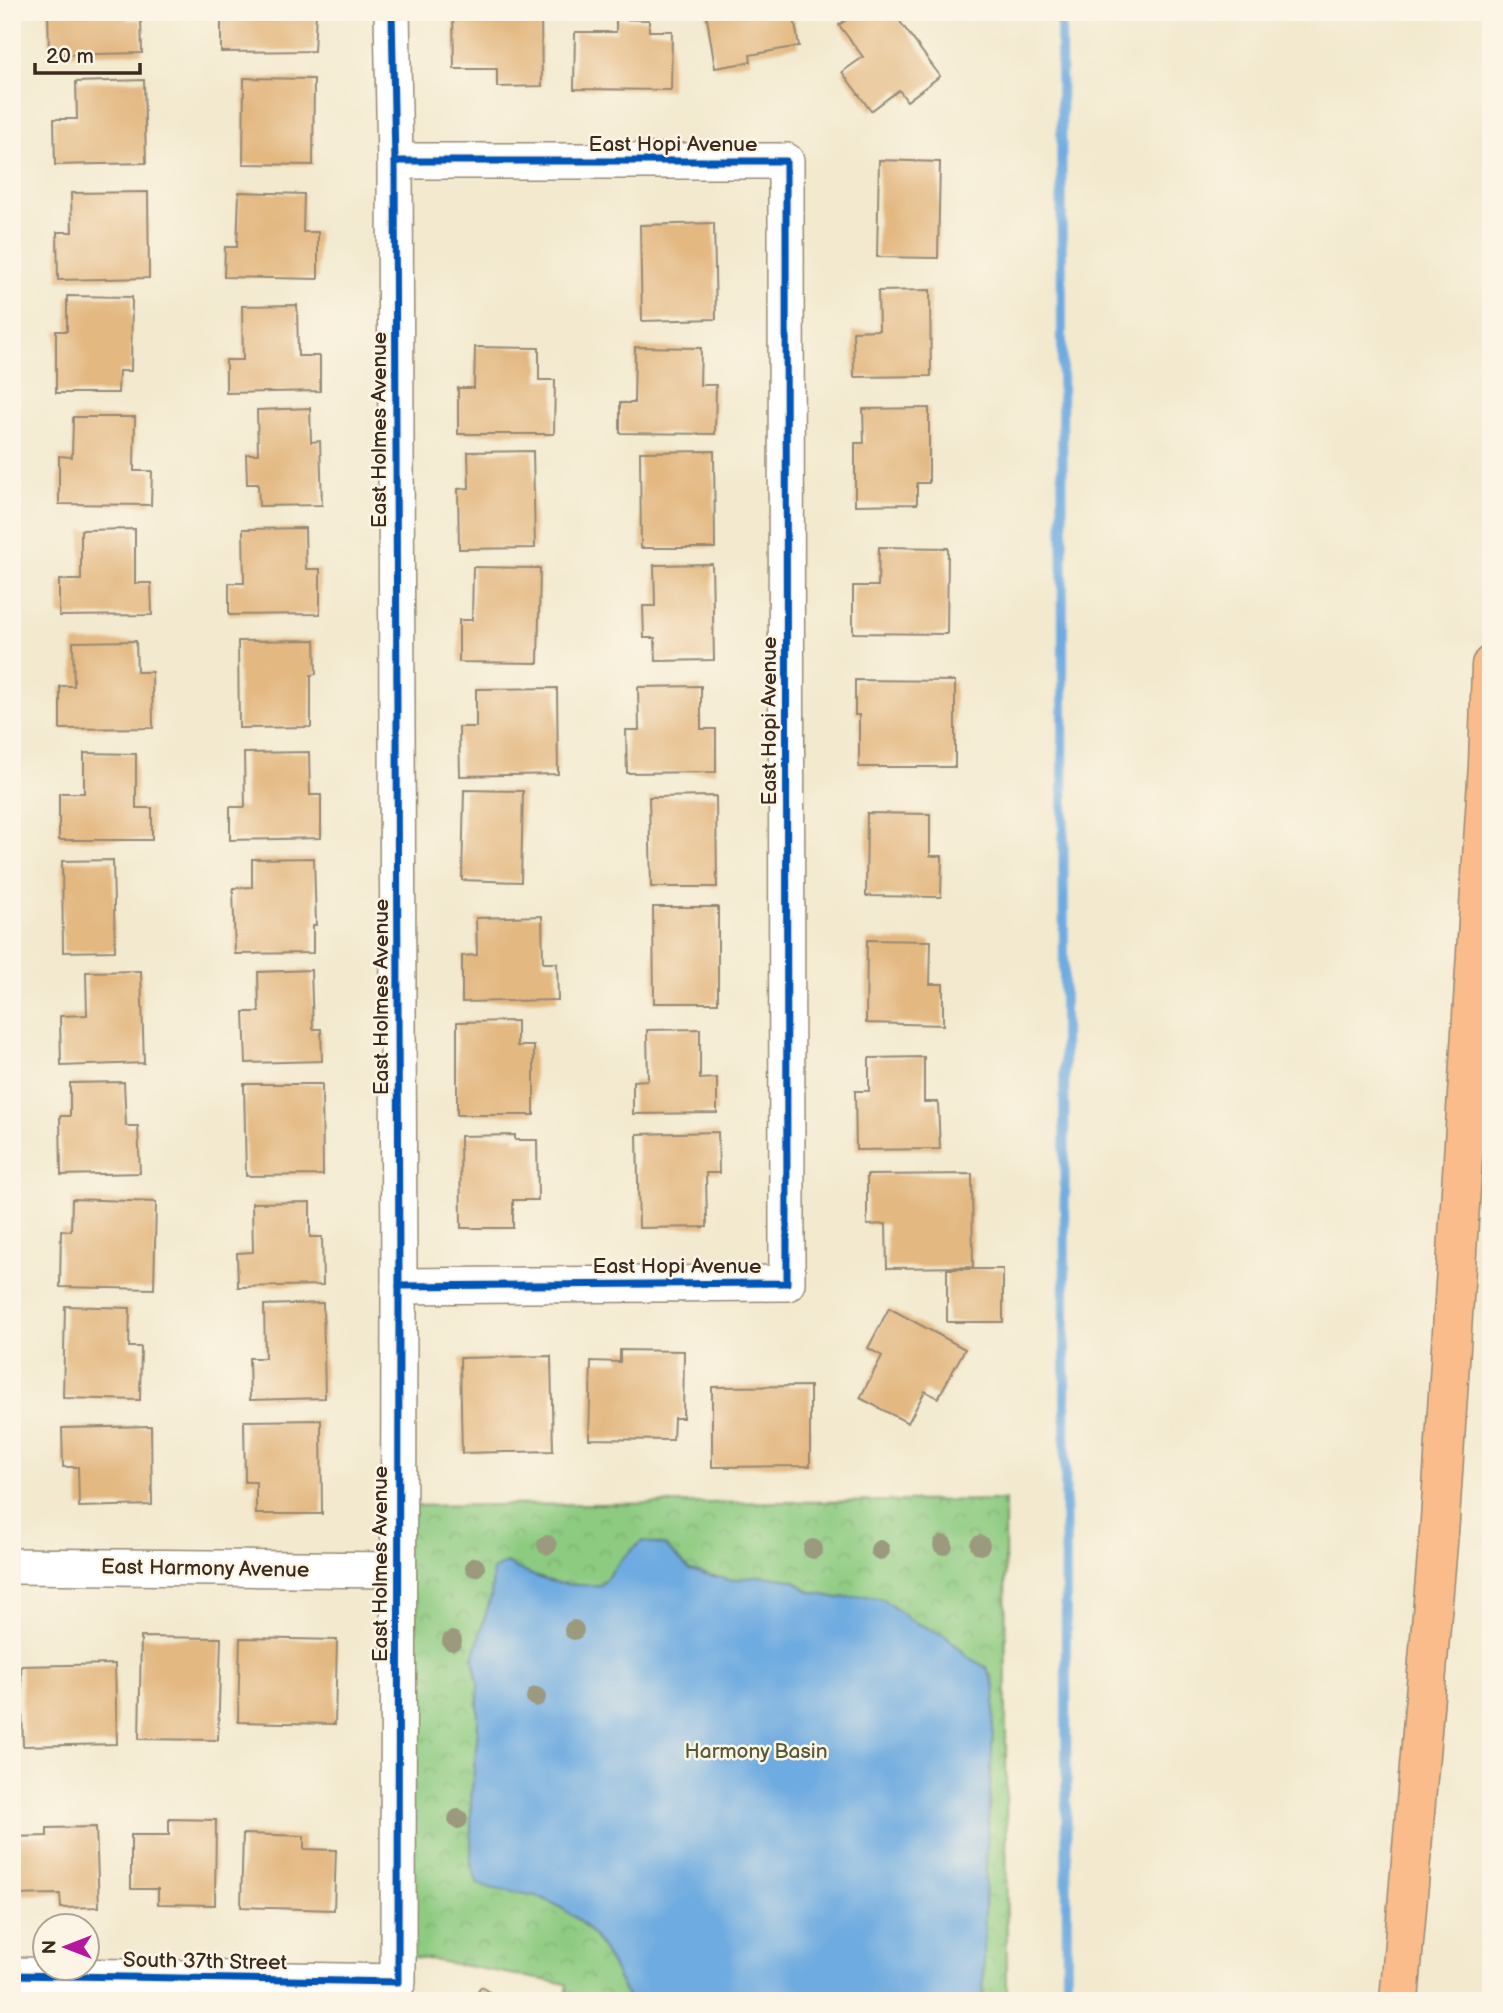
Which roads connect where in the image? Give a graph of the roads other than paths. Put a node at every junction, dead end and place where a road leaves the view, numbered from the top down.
1 (392, 12) edge
2 (395, 161) junction
3 (1491, 665) edge
4 (399, 1286) junction
5 (12, 1566) edge
6 (398, 1570) junction
7 (12, 1975) edge
8 (398, 1982) joint
9 (1399, 2001) edge

1 - 2 street, East Holmes Avenue
2 - 4 street, East Holmes Avenue
2 - 4 street, East Hopi Avenue
3 - 9 highway
4 - 6 street, East Holmes Avenue
5 - 6 street, East Harmony Avenue
6 - 8 street, East Holmes Avenue
7 - 8 street, South 37th Street

